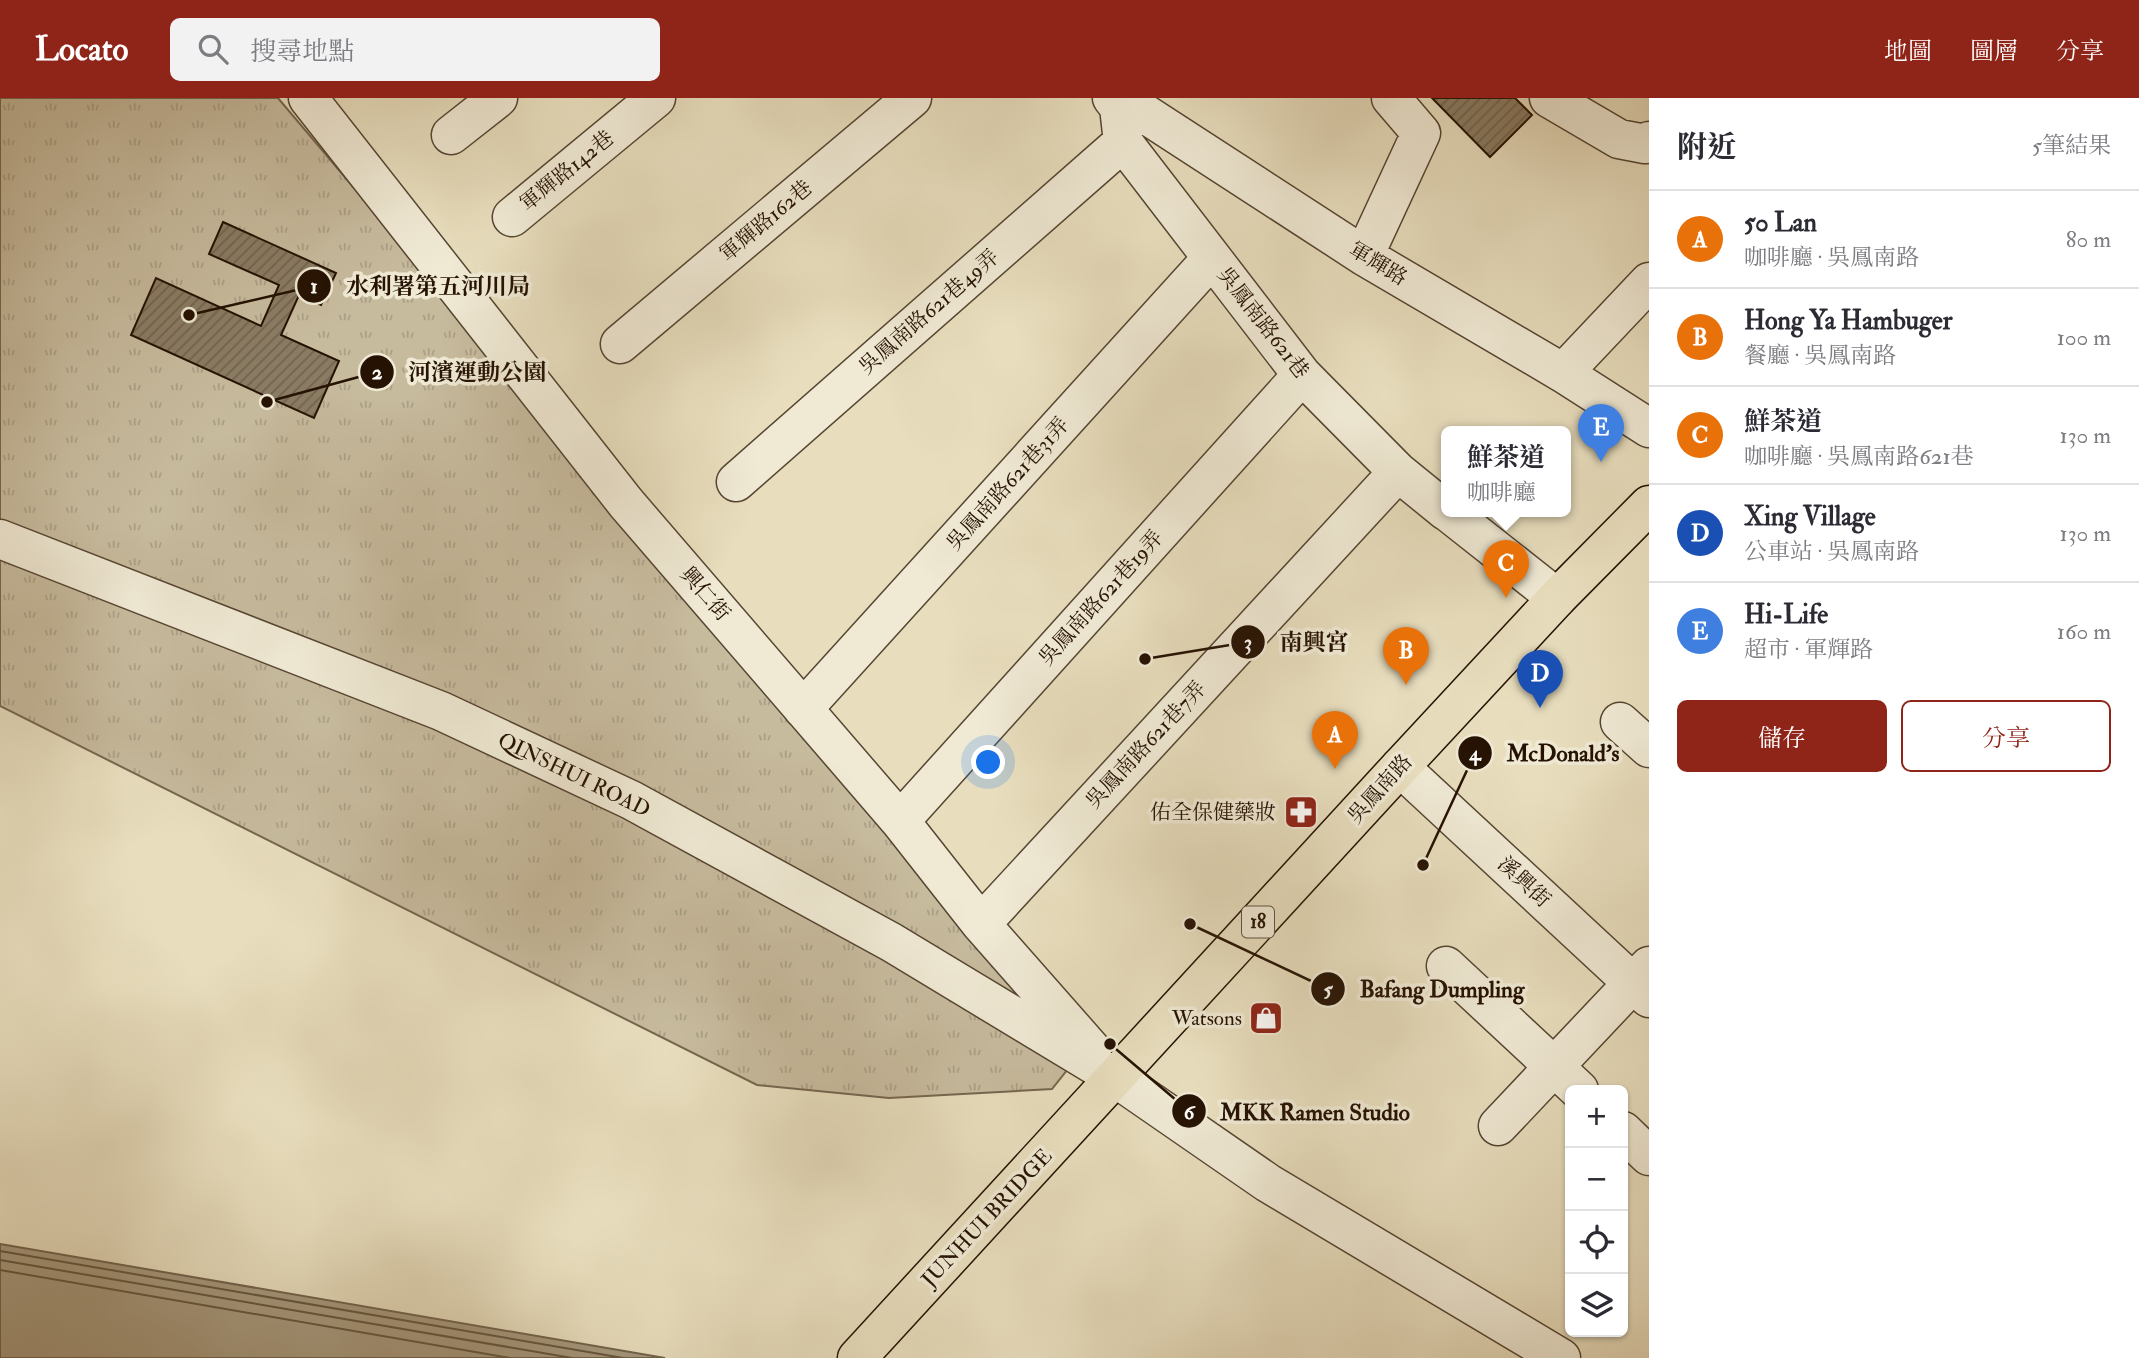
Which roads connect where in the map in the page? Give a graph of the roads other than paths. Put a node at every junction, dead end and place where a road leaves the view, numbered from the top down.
1 (308, 98) edge
2 (498, 98) edge
3 (656, 98) edge
4 (912, 98) edge
5 (1391, 98) edge
6 (1549, 98) edge
7 (1125, 110) edge
8 (451, 135) dead end
9 (1649, 141) edge
10 (512, 217) dead end
11 (1364, 256) junction
12 (1212, 258) junction
13 (1649, 282) edge
14 (620, 344) dead end
15 (1563, 373) junction
16 (1302, 375) junction
17 (1649, 428) edge
18 (1398, 472) junction
19 (736, 482) dead end
20 (1649, 505) edge
21 (1441, 507) edge
22 (1453, 517) edge
23 (0, 539) edge
24 (1557, 598) junction
25 (803, 709) junction
26 (1620, 722) dead end
27 (1649, 748) edge
28 (1400, 767) junction
29 (900, 821) junction
30 (981, 924) junction
31 (1446, 966) dead end
32 (1644, 983) edge
33 (1116, 1078) junction
34 (1567, 1079) edge
35 (1498, 1126) dead end
36 (1628, 1136) edge
37 (1649, 1156) edge
38 (857, 1358) edge
39 (1561, 1358) edge

1 - 25 street, 興仁街
2 - 8 street
3 - 10 street, 軍輝路142巷
4 - 14 street, 軍輝路162巷
5 - 11 street
6 - 9 street
7 - 11 street, 軍輝路
7 - 12 street, 吳鳳南路621巷
7 - 19 street, 吳鳳南路621巷49弄
11 - 15 street, 軍輝路
12 - 16 street, 吳鳳南路621巷
12 - 25 street, 吳鳳南路621巷31弄
13 - 15 street
15 - 17 street, 軍輝路
16 - 18 street, 吳鳳南路621巷
16 - 29 street, 吳鳳南路621巷19弄
18 - 21 street, 吳鳳南路621巷
18 - 30 street, 吳鳳南路621巷7弄
20 - 24 main road, 吳鳳南路 / 18
22 - 24 street, 吳鳳南路621巷
23 - 33 street, QINSHUI ROAD
24 - 28 main road, 吳鳳南路 / 18
25 - 29 street, 興仁街
26 - 27 street
28 - 32 street, 溪興街
28 - 33 main road, 吳鳳南路 / 18
29 - 30 street, 興仁街
30 - 33 street, 興仁街
31 - 34 street
32 - 34 street
33 - 38 main road, JUNHUI BRIDGE / 18
33 - 39 street
34 - 35 street
36 - 37 street

